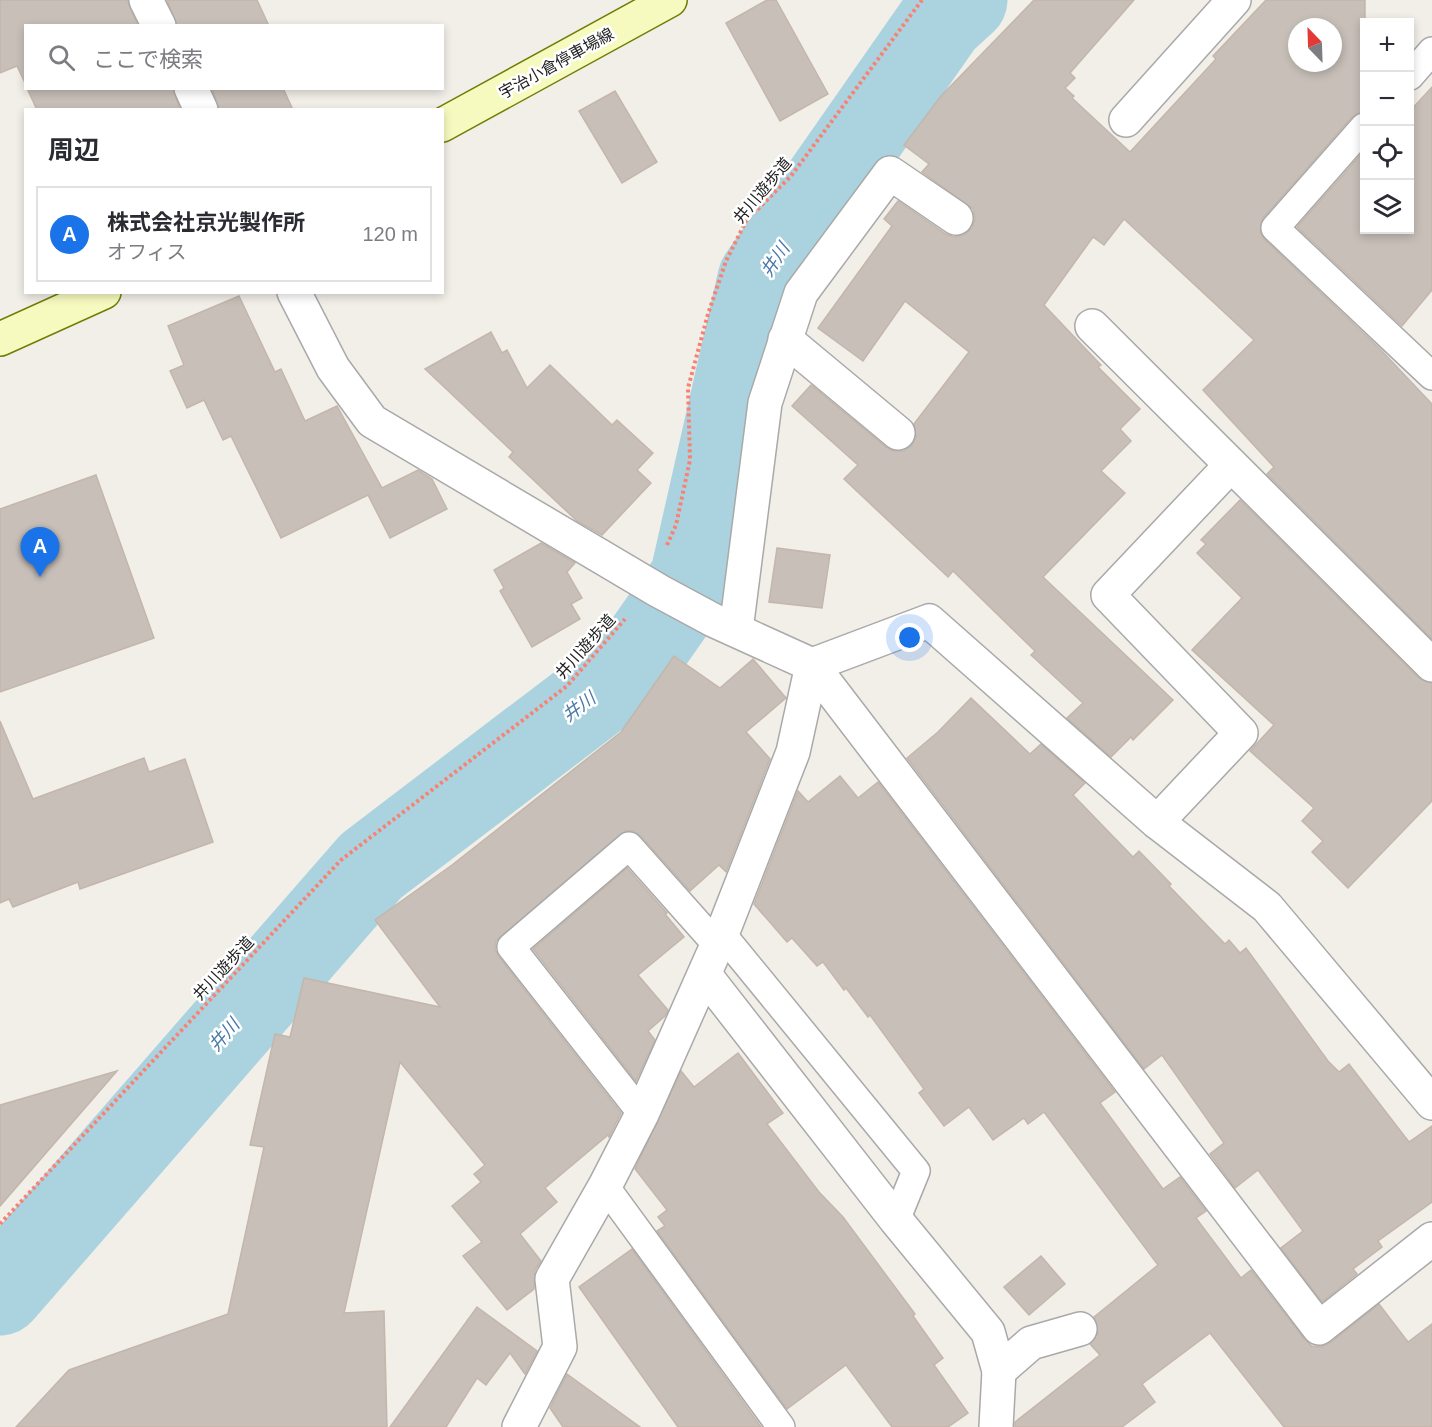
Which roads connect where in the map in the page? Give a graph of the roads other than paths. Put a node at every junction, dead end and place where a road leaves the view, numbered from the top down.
1 (146, 0) edge
2 (670, 0) edge
3 (1234, 0) edge
4 (158, 24) edge
5 (1432, 51) edge
6 (1414, 72) edge
7 (192, 90) edge
8 (200, 108) edge
9 (1126, 120) dead end
10 (444, 124) edge
11 (1360, 133) edge
12 (956, 218) dead end
13 (100, 294) edge
14 (295, 294) edge
15 (1092, 326) dead end
16 (0, 339) edge
17 (785, 339) junction
18 (1427, 360) edge
19 (898, 433) dead end
20 (1231, 465) junction
21 (725, 625) junction
22 (812, 664) junction
23 (1432, 665) edge
24 (1157, 822) junction
25 (720, 939) junction
26 (705, 975) junction
27 (1432, 1103) edge
28 (642, 1114) junction
29 (605, 1186) junction
30 (896, 1220) junction
31 (1432, 1239) edge
32 (1080, 1329) dead end
33 (999, 1371) junction
34 (519, 1427) edge
35 (781, 1427) edge
36 (996, 1427) edge

1 - 4 street
2 - 10 main road, 宇治小倉停車場線
3 - 9 street
5 - 6 lane
7 - 8 street
11 - 18 lane
12 - 17 street
13 - 16 main road
14 - 21 street
15 - 20 street
17 - 19 street
17 - 21 street
20 - 23 street
20 - 24 street
21 - 22 street
22 - 24 street
22 - 25 street
22 - 31 street
24 - 27 street
25 - 26 street
25 - 28 lane
25 - 30 lane
26 - 28 street
26 - 30 street
28 - 29 street
29 - 34 street
29 - 35 lane
30 - 33 street
32 - 33 street
33 - 36 street

